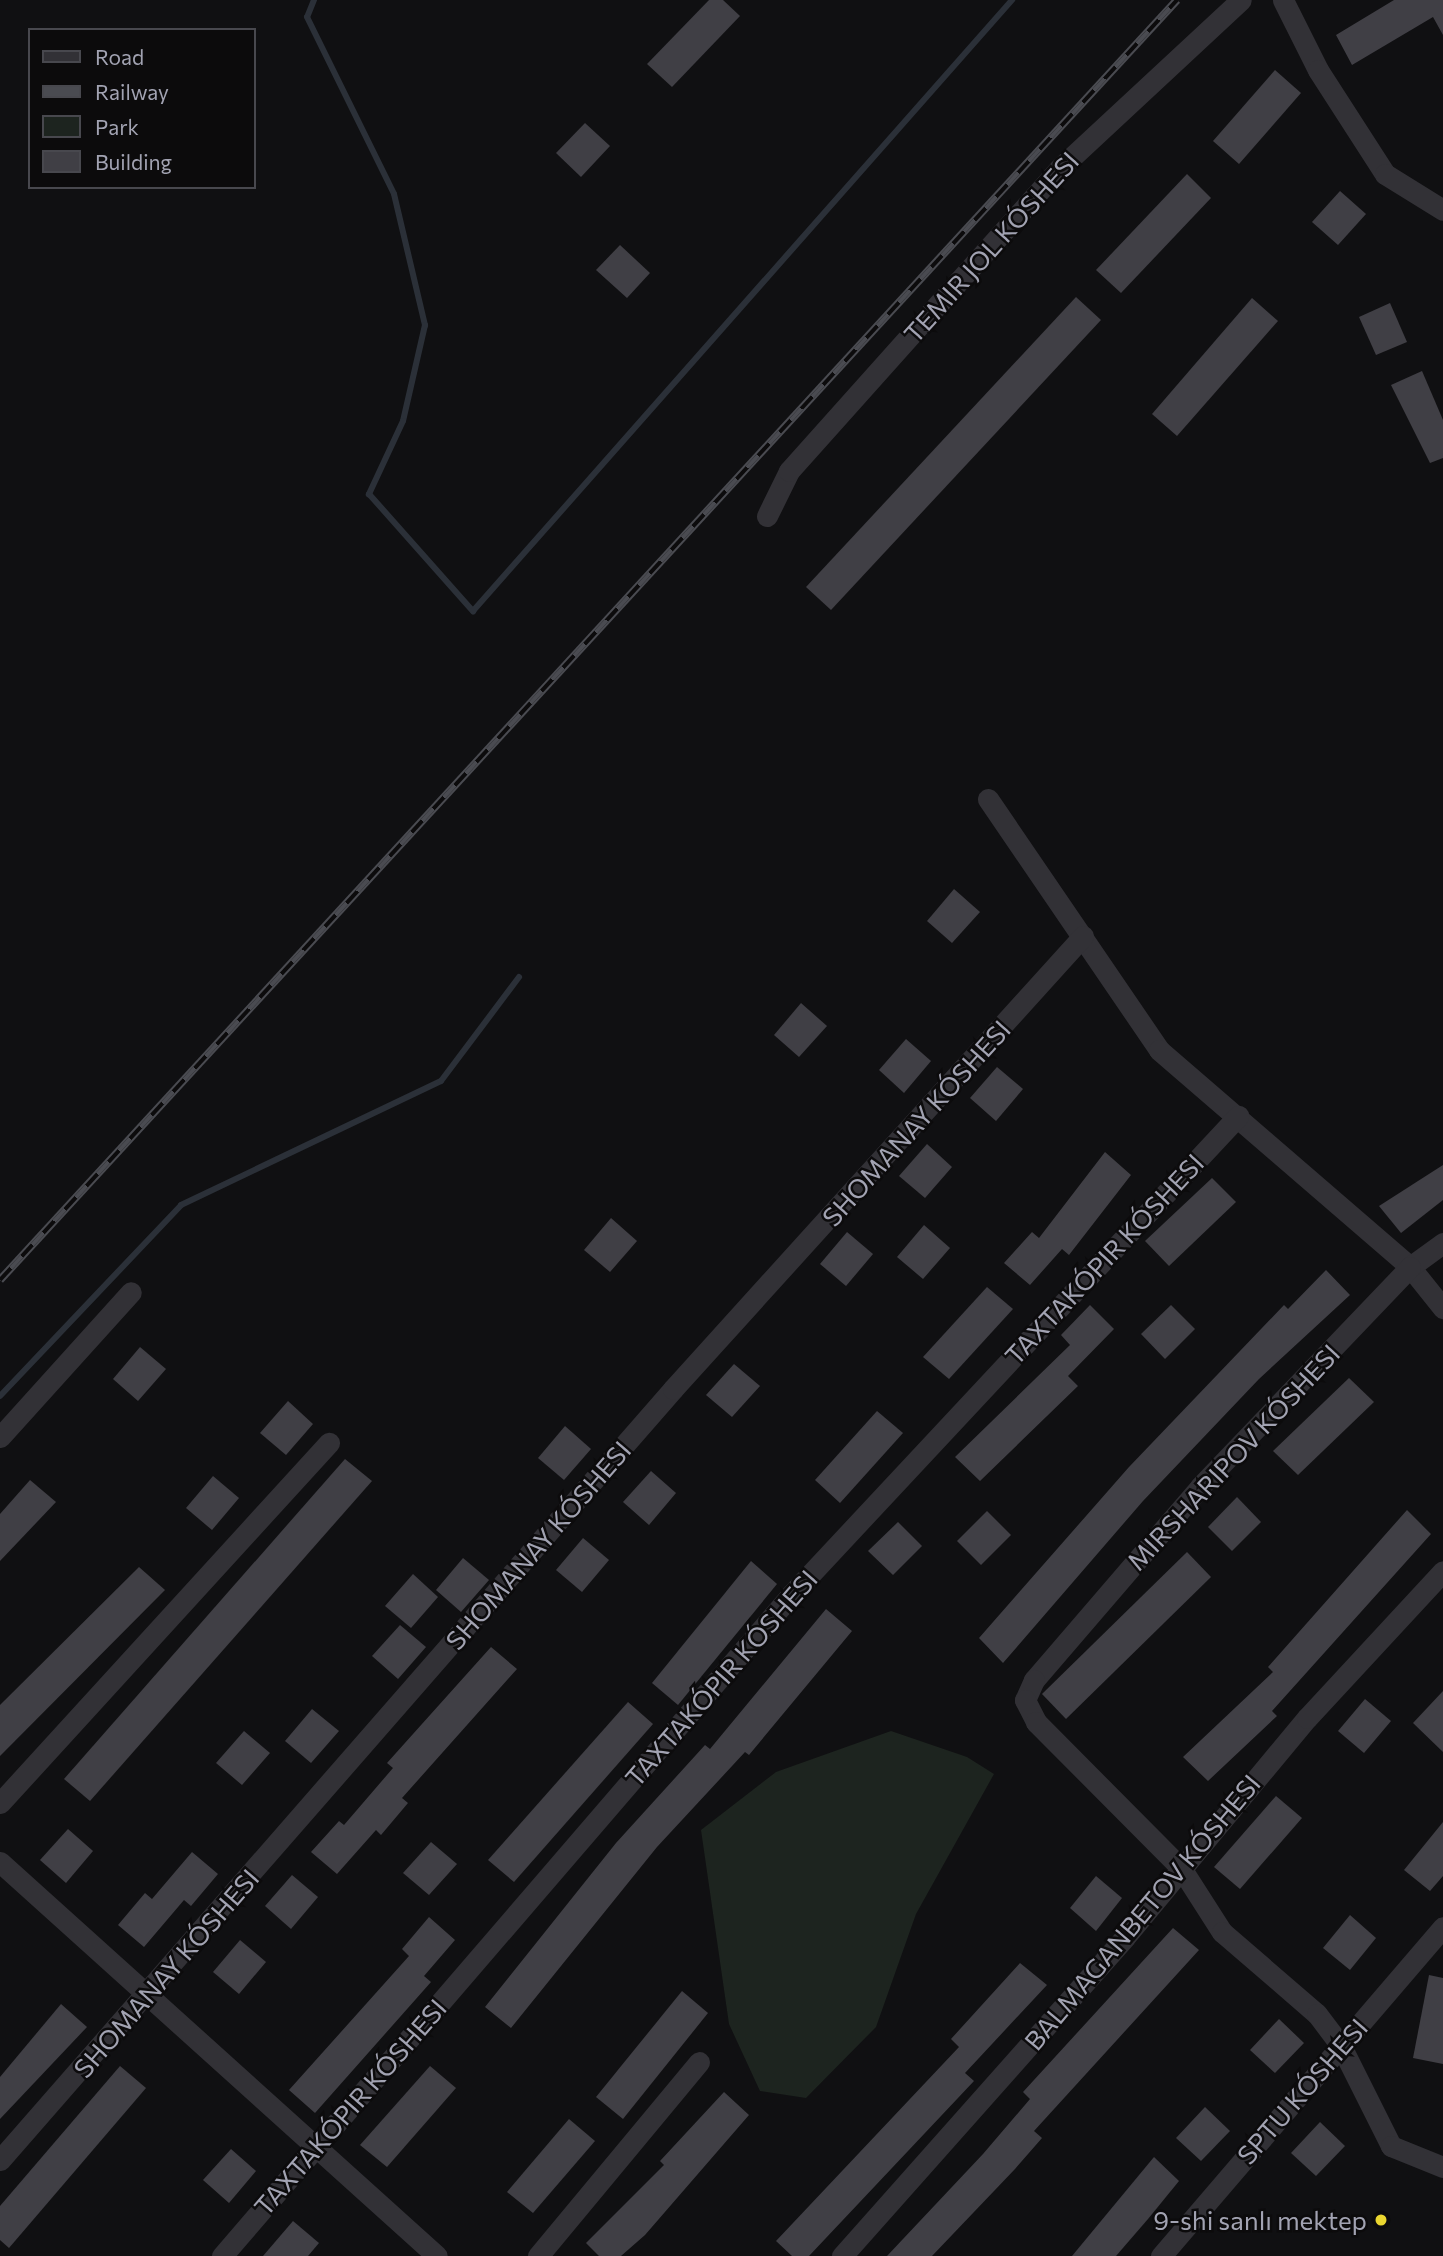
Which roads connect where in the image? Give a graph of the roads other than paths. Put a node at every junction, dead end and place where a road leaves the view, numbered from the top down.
1 (1241, 0) edge
2 (1283, 0) edge
3 (1443, 210) edge
4 (767, 516) dead end
5 (988, 799) dead end
6 (1083, 936) junction
7 (1238, 1116) junction
8 (1443, 1243) edge
9 (1410, 1267) junction
10 (131, 1292) dead end
11 (1443, 1308) edge
12 (0, 1437) edge
13 (329, 1443) dead end
14 (1443, 1571) edge
15 (0, 1803) edge
16 (0, 1862) edge
17 (1181, 1868) junction
18 (1443, 1927) edge
19 (148, 1996) junction
20 (1341, 2046) junction
21 (699, 2062) dead end
22 (315, 2148) junction
23 (0, 2160) edge
24 (1443, 2167) edge
25 (222, 2256) edge
26 (437, 2256) edge
27 (538, 2256) edge
28 (842, 2256) edge
29 (1161, 2256) edge

1 - 4 street, TEMIR JOL KÓSHESI
2 - 3 street
5 - 6 street
6 - 7 street
6 - 19 street, SHOMANAY KÓSHESI
7 - 9 street
7 - 22 street, TAXTAKÓPIR KÓSHESI
8 - 9 street, MIRSHARIPOV KÓSHESI
9 - 11 street
9 - 17 street, MIRSHARIPOV KÓSHESI
10 - 12 street
13 - 15 street
14 - 17 street, BALMAGANBETOV KÓSHESI
16 - 19 street
17 - 20 street
17 - 28 street, BALMAGANBETOV KÓSHESI
18 - 20 street, SPTU KÓSHESI
19 - 22 street
19 - 23 street, SHOMANAY KÓSHESI
20 - 24 street
20 - 29 street, SPTU KÓSHESI
21 - 27 street
22 - 25 street, TAXTAKÓPIR KÓSHESI
22 - 26 street

